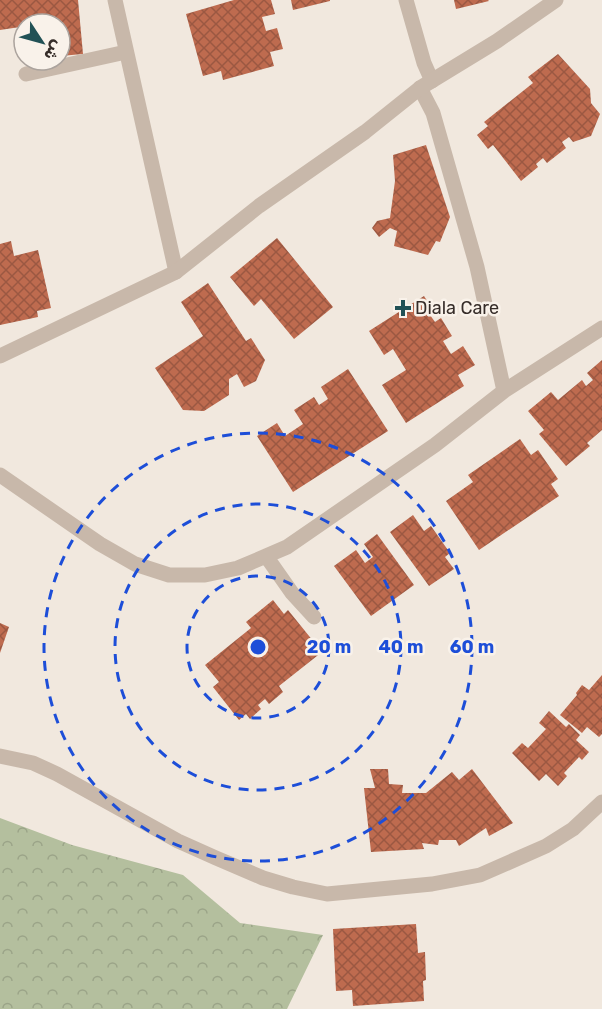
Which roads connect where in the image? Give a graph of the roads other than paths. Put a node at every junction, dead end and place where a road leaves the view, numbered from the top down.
1 (115, 0) edge
2 (406, 0) edge
3 (551, 2) edge
4 (126, 52) junction
5 (26, 74) dead end
6 (426, 85) junction
7 (176, 272) junction
8 (602, 328) edge
9 (0, 356) edge
10 (504, 392) junction
11 (0, 475) edge
12 (266, 556) junction
13 (314, 616) dead end
14 (0, 756) edge
15 (602, 802) edge

1 - 4 street
2 - 6 street
3 - 6 street
4 - 5 street
4 - 7 street
6 - 7 street
6 - 10 street
7 - 9 street
8 - 10 street
10 - 12 street
11 - 12 street
12 - 13 street
14 - 15 street

